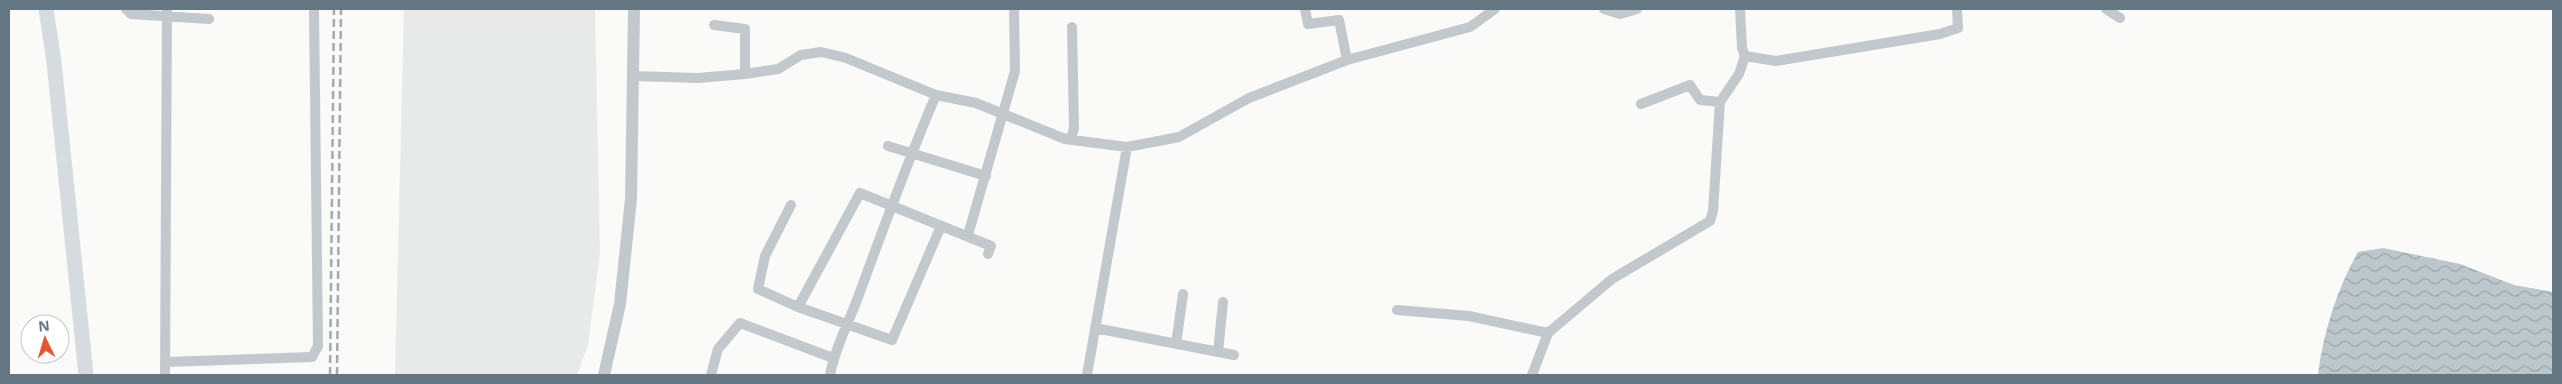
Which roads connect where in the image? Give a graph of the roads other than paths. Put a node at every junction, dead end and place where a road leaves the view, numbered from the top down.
1 (46, 9) edge
2 (56, 9) edge
3 (126, 9) edge
4 (314, 9) edge
5 (634, 9) edge
6 (1014, 9) edge
7 (1305, 9) edge
8 (1495, 9) edge
9 (1604, 9) edge
10 (1637, 9) edge
11 (1740, 9) edge
12 (1956, 9) edge
13 (2106, 9) edge
14 (167, 13) edge
15 (2120, 18) dead end
16 (209, 19) dead end
17 (714, 25) dead end
18 (1072, 27) dead end
19 (1745, 56) junction
20 (1347, 60) junction
21 (745, 74) junction
22 (633, 76) junction
23 (936, 95) junction
24 (1720, 102) junction
25 (1641, 104) dead end
26 (1003, 113) junction
27 (1071, 139) junction
28 (888, 146) dead end
29 (1127, 147) junction
30 (910, 154) junction
31 (986, 176) junction
32 (791, 205) dead end
33 (891, 207) junction
34 (941, 226) junction
35 (968, 235) junction
36 (988, 254) dead end
37 (1184, 294) dead end
38 (1223, 302) dead end
39 (798, 307) junction
40 (1397, 310) dead end
41 (848, 324) junction
42 (1095, 328) junction
43 (1548, 333) junction
44 (1176, 344) junction
45 (1218, 352) junction
46 (1234, 355) dead end
47 (833, 358) junction
48 (165, 362) junction
49 (86, 375) edge
50 (96, 375) edge
51 (165, 375) edge
52 (604, 375) edge
53 (712, 375) edge
54 (830, 375) edge
55 (1087, 375) edge
56 (1532, 375) edge

1 - 49 main road
2 - 50 main road
3 - 14 street
4 - 48 street
5 - 22 street
6 - 26 street
7 - 20 street
8 - 20 street
9 - 10 street
11 - 19 street
12 - 19 street
13 - 15 street
14 - 16 street
14 - 48 street
17 - 21 street
18 - 27 street
19 - 24 street
20 - 29 street
21 - 22 street
21 - 23 street
22 - 52 street
23 - 26 street
23 - 30 street
24 - 25 street
24 - 43 street
26 - 27 street
26 - 31 street
27 - 29 street
28 - 30 street
29 - 42 street
30 - 31 street
30 - 33 street
31 - 35 street
32 - 39 street
33 - 34 street
33 - 39 street
33 - 41 street
34 - 35 street
34 - 41 street
35 - 36 street
37 - 44 street
38 - 45 street
39 - 41 street
40 - 43 street
41 - 47 street
42 - 44 street
42 - 55 street
43 - 56 street
44 - 45 street
45 - 46 street
47 - 53 street
47 - 54 street
48 - 51 street

